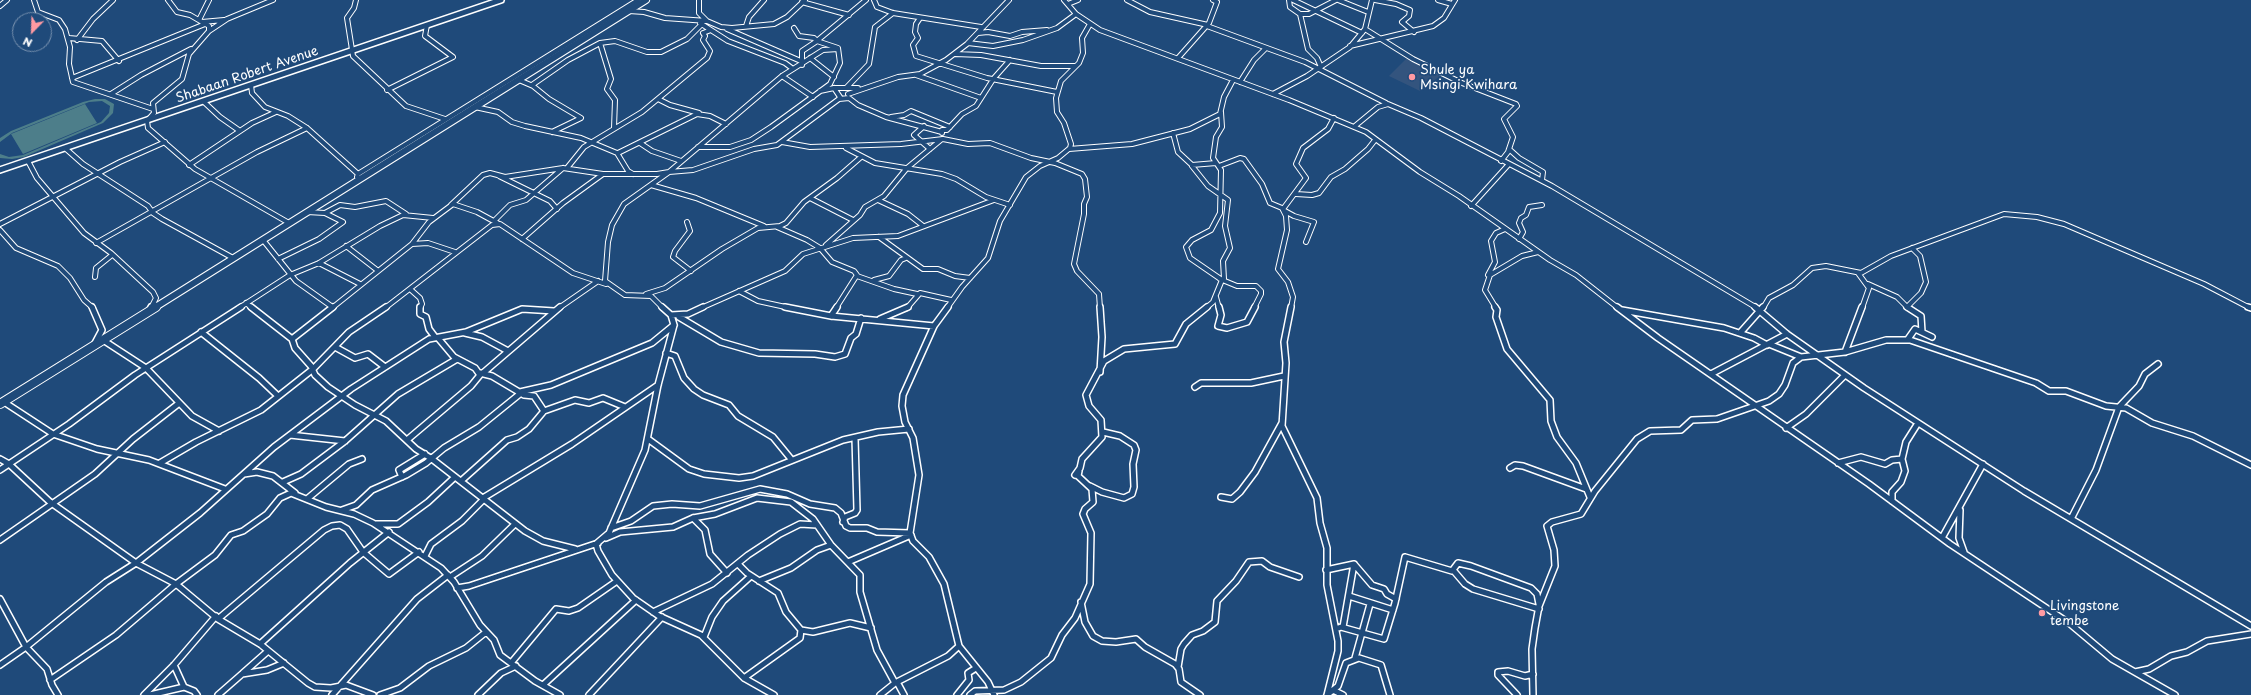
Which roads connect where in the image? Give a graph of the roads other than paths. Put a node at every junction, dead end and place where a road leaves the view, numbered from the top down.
1 (8, 0) edge
2 (34, 0) edge
3 (113, 0) edge
4 (168, 0) edge
5 (209, 0) edge
6 (273, 0) edge
7 (356, 0) edge
8 (501, 0) edge
9 (638, 0) edge
10 (646, 0) edge
11 (699, 0) edge
12 (764, 0) edge
13 (866, 0) edge
14 (874, 0) edge
15 (1009, 0) edge
16 (1064, 0) edge
17 (1078, 0) edge
18 (1128, 0) edge
19 (1213, 0) edge
20 (1222, 0) edge
21 (1289, 0) edge
22 (1293, 0) edge
23 (1337, 0) edge
24 (1373, 0) edge
25 (1438, 0) edge
26 (1455, 0) edge
27 (803, 1) edge
28 (1217, 2) junction
29 (1068, 4) junction
30 (1452, 4) junction
31 (0, 6) edge
32 (1314, 10) junction
33 (628, 11) junction
34 (1368, 12) junction
35 (893, 13) junction
36 (1076, 14) junction
37 (1300, 14) junction
38 (848, 15) junction
39 (920, 18) junction
40 (227, 19) junction
41 (696, 20) junction
42 (707, 21) junction
43 (202, 22) junction
44 (702, 24) junction
45 (1090, 24) junction
46 (427, 25) junction
47 (1207, 25) junction
48 (746, 26) junction
49 (723, 28) junction
50 (794, 28) dead end
51 (981, 28) junction
52 (1366, 29) junction
53 (711, 30) junction
54 (1050, 30) junction
55 (209, 31) junction
56 (1414, 32) junction
57 (978, 33) junction
58 (1362, 33) junction
59 (69, 38) junction
60 (77, 40) junction
61 (1382, 40) junction
62 (817, 41) junction
63 (600, 43) junction
64 (968, 43) junction
65 (1350, 47) junction
66 (193, 48) junction
67 (1266, 48) junction
68 (838, 49) junction
69 (352, 50) junction
70 (955, 54) junction
71 (810, 58) junction
72 (1178, 58) junction
73 (119, 60) junction
74 (1010, 60) junction
75 (802, 63) junction
76 (936, 64) junction
77 (1075, 66) junction
78 (1321, 66) junction
79 (794, 69) junction
80 (1316, 69) junction
81 (915, 75) junction
82 (782, 76) junction
83 (834, 77) junction
84 (72, 78) junction
85 (994, 78) junction
86 (519, 80) junction
87 (1233, 80) junction
88 (1240, 82) junction
89 (251, 85) junction
90 (532, 85) junction
91 (834, 88) junction
92 (846, 88) junction
93 (863, 88) junction
94 (387, 90) junction
95 (818, 92) junction
96 (1057, 92) junction
97 (111, 94) junction
98 (848, 94) dead end
99 (1273, 94) junction
100 (813, 96) junction
101 (159, 98) junction
102 (981, 98) junction
103 (658, 99) junction
104 (839, 100) junction
105 (203, 101) junction
106 (1388, 104) junction
107 (145, 106) junction
108 (475, 107) junction
109 (153, 109) junction
110 (277, 112) junction
111 (1221, 112) junction
112 (700, 114) junction
113 (889, 118) junction
114 (1334, 118) junction
115 (445, 119) junction
116 (147, 121) junction
117 (726, 124) junction
118 (924, 126) junction
119 (1355, 126) junction
120 (950, 127) junction
121 (307, 128) junction
122 (614, 128) junction
123 (240, 131) junction
124 (552, 132) junction
125 (942, 132) junction
126 (1173, 133) junction
127 (942, 139) junction
128 (1375, 140) junction
129 (165, 142) junction
130 (782, 142) junction
131 (921, 142) junction
132 (590, 143) junction
133 (640, 143) junction
134 (698, 147) junction
135 (846, 147) junction
136 (65, 148) junction
137 (1509, 148) junction
138 (930, 149) junction
139 (1069, 149) junction
140 (618, 153) junction
141 (861, 157) junction
142 (28, 161) junction
143 (681, 161) junction
144 (1048, 161) junction
145 (1501, 161) junction
146 (1217, 164) junction
147 (1509, 164) junction
148 (189, 165) junction
149 (1192, 166) junction
150 (565, 168) junction
151 (907, 168) junction
152 (0, 170) edge
153 (669, 172) junction
154 (99, 174) junction
155 (497, 174) junction
156 (603, 174) junction
157 (633, 174) junction
158 (209, 178) junction
159 (357, 178) junction
160 (1542, 180) junction
161 (651, 185) junction
162 (534, 194) junction
163 (1220, 194) junction
164 (1296, 194) junction
165 (53, 197) junction
166 (810, 198) junction
167 (878, 200) junction
168 (994, 200) junction
169 (451, 205) junction
170 (1010, 205) junction
171 (1471, 206) junction
172 (1542, 206) dead end
173 (557, 210) junction
174 (1283, 210) junction
175 (307, 212) junction
176 (153, 213) junction
177 (326, 213) junction
178 (406, 214) junction
179 (433, 218) junction
180 (853, 220) junction
181 (494, 221) junction
182 (687, 222) dead end
183 (289, 223) junction
184 (0, 224) edge
185 (500, 224) junction
186 (922, 225) junction
187 (767, 227) junction
188 (776, 227) junction
189 (1505, 229) junction
190 (0, 230) edge
191 (879, 238) junction
192 (522, 239) junction
193 (1519, 239) junction
194 (264, 240) junction
195 (1306, 242) dead end
196 (96, 243) junction
197 (412, 244) junction
198 (346, 246) junction
199 (825, 247) junction
200 (820, 248) junction
201 (1912, 248) junction
202 (456, 252) junction
203 (1538, 252) junction
204 (112, 255) junction
205 (233, 258) junction
206 (906, 258) junction
207 (278, 259) junction
208 (319, 263) junction
209 (377, 270) junction
210 (691, 271) junction
211 (1858, 274) junction
212 (290, 275) junction
213 (857, 276) junction
214 (95, 277) dead end
215 (970, 278) junction
216 (1221, 279) junction
217 (1487, 279) junction
218 (874, 280) junction
219 (598, 281) junction
220 (360, 284) junction
221 (608, 284) junction
222 (1868, 284) junction
223 (410, 290) junction
224 (739, 291) junction
225 (917, 294) junction
226 (643, 295) junction
227 (1216, 296) junction
228 (952, 300) junction
229 (246, 303) junction
230 (331, 306) junction
231 (1907, 307) junction
232 (2251, 308) edge
233 (1621, 310) junction
234 (1761, 310) junction
235 (149, 311) junction
236 (554, 311) junction
237 (671, 315) junction
238 (678, 316) junction
239 (830, 316) junction
240 (861, 318) junction
241 (878, 320) junction
242 (674, 325) junction
243 (934, 326) junction
244 (200, 332) junction
245 (1922, 332) junction
246 (462, 333) junction
247 (1740, 333) junction
248 (1787, 334) junction
249 (436, 337) junction
250 (1932, 337) dead end
251 (292, 339) junction
252 (1908, 339) junction
253 (103, 340) junction
254 (1768, 345) junction
255 (94, 346) junction
256 (335, 347) junction
257 (508, 351) junction
258 (1845, 352) junction
259 (666, 353) junction
260 (1818, 356) junction
261 (1801, 357) junction
262 (457, 359) junction
263 (2158, 364) dead end
264 (386, 367) junction
265 (146, 368) junction
266 (312, 369) junction
267 (1100, 372) junction
268 (482, 373) junction
269 (1711, 374) junction
270 (1845, 374) junction
271 (1284, 376) junction
272 (658, 385) junction
273 (1195, 387) dead end
274 (520, 393) junction
275 (278, 396) junction
276 (342, 396) junction
277 (2, 403) edge
278 (178, 404) junction
279 (1754, 405) junction
280 (625, 407) junction
281 (2119, 407) junction
282 (544, 411) junction
283 (375, 414) junction
284 (1282, 423) junction
285 (1918, 423) junction
286 (1786, 428) junction
287 (909, 429) junction
288 (219, 430) junction
289 (1102, 432) junction
290 (52, 434) junction
291 (290, 434) junction
292 (855, 438) junction
293 (648, 439) junction
294 (407, 440) junction
295 (345, 442) junction
296 (119, 453) junction
297 (425, 454) junction
298 (0, 459) edge
299 (362, 459) dead end
300 (432, 459) junction
301 (791, 459) junction
302 (1902, 459) junction
303 (160, 463) junction
304 (1838, 463) junction
305 (9, 464) junction
306 (1983, 464) junction
307 (2251, 465) edge
308 (1510, 468) dead end
309 (0, 470) edge
310 (1079, 470) junction
311 (242, 474) junction
312 (1075, 475) dead end
313 (455, 477) junction
314 (402, 478) junction
315 (461, 481) junction
316 (283, 482) junction
317 (1086, 484) junction
318 (225, 489) junction
319 (1586, 489) junction
320 (295, 493) junction
321 (1221, 497) dead end
322 (1590, 497) junction
323 (306, 499) junction
324 (484, 499) junction
325 (1892, 501) junction
326 (54, 504) junction
327 (1960, 508) junction
328 (342, 510) junction
329 (693, 518) junction
330 (2071, 519) junction
331 (842, 522) junction
332 (376, 524) junction
333 (515, 524) junction
334 (817, 524) junction
335 (612, 528) junction
336 (389, 532) junction
337 (910, 534) junction
338 (1942, 538) junction
339 (0, 540) edge
340 (596, 544) junction
341 (831, 545) junction
342 (577, 550) junction
343 (364, 552) junction
344 (419, 552) junction
345 (1965, 553) junction
346 (425, 556) junction
347 (848, 562) junction
348 (136, 563) junction
349 (738, 564) junction
350 (1354, 564) junction
351 (1326, 570) junction
352 (1453, 570) junction
353 (727, 573) junction
354 (449, 576) junction
355 (751, 576) junction
356 (1299, 577) dead end
357 (617, 581) junction
358 (759, 582) junction
359 (176, 584) junction
360 (457, 588) junction
361 (1349, 596) junction
362 (1396, 599) junction
363 (0, 600) edge
364 (636, 600) junction
365 (1081, 601) junction
366 (1370, 604) junction
367 (1539, 608) junction
368 (1393, 610) junction
369 (653, 612) junction
370 (662, 617) junction
371 (217, 618) junction
372 (2241, 620) junction
373 (2251, 621) edge
374 (2251, 626) edge
375 (1343, 627) junction
376 (871, 628) junction
377 (1336, 629) junction
378 (801, 630) junction
379 (1360, 631) junction
380 (486, 632) junction
381 (2251, 634) edge
382 (704, 637) junction
383 (260, 644) junction
384 (959, 646) junction
385 (26, 648) junction
386 (268, 651) junction
387 (1355, 658) junction
388 (284, 663) junction
389 (0, 665) edge
390 (174, 665) junction
391 (514, 665) junction
392 (1178, 667) junction
393 (976, 668) junction
394 (2135, 672) junction
395 (1532, 674) junction
396 (240, 675) junction
397 (744, 678) junction
398 (50, 680) junction
399 (896, 683) junction
400 (341, 685) junction
401 (543, 685) junction
402 (184, 687) junction
403 (1333, 690) junction
404 (992, 692) edge
405 (58, 695) edge
406 (144, 695) edge
407 (150, 695) edge
408 (197, 695) edge
409 (218, 695) edge
410 (332, 695) edge
411 (373, 695) edge
412 (380, 695) edge
413 (478, 695) edge
414 (560, 695) edge
415 (589, 695) edge
416 (774, 695) edge
417 (880, 695) edge
418 (904, 695) edge
419 (957, 695) edge
420 (970, 695) edge
421 (1200, 695) edge
422 (1327, 695) edge
423 (1343, 695) edge
424 (1390, 695) edge
425 (1517, 695) edge
426 (1533, 695) edge
427 (2175, 695) edge

1 - 31 street
2 - 59 street
3 - 60 street
4 - 43 street
5 - 43 street
6 - 40 street
7 - 69 street
8 - 46 street, Shabaan Robert Avenue
9 - 115 street
10 - 33 highway
11 - 42 street
12 - 48 street
13 - 38 street
14 - 35 street
15 - 51 street
16 - 29 street
17 - 29 street
18 - 47 street
19 - 28 street
20 - 28 street
21 - 37 street
22 - 32 street
23 - 32 street
23 - 34 street
24 - 34 street
24 - 56 street
25 - 30 street
26 - 30 street
27 - 38 street
27 - 48 street
28 - 47 street
29 - 36 street
30 - 56 street
32 - 37 street
32 - 58 street
33 - 41 street
33 - 86 highway
34 - 52 street
35 - 39 street
35 - 92 street
36 - 45 street
36 - 54 street
37 - 78 street
38 - 62 street
39 - 51 street
39 - 76 street
40 - 43 street
40 - 55 street
41 - 42 street
41 - 44 street
42 - 49 street
43 - 55 street
43 - 73 street
44 - 53 street
44 - 63 street
45 - 72 street
45 - 77 street
46 - 69 street, Shabaan Robert Avenue
46 - 94 street
47 - 67 street
47 - 72 street
48 - 49 street
49 - 75 street
50 - 62 street
51 - 57 street
52 - 58 street
52 - 61 street
53 - 79 street
53 - 103 street
54 - 57 street
54 - 64 street
55 - 66 street
56 - 61 street
57 - 64 street
58 - 65 street
59 - 60 street
59 - 84 street
60 - 73 street
61 - 65 street
61 - 137 street
62 - 68 street
62 - 75 street
63 - 90 street
63 - 122 street
64 - 70 street
65 - 78 street
66 - 97 street
66 - 101 street
67 - 80 street
67 - 88 street
68 - 71 street
68 - 83 street
69 - 89 street, Shabaan Robert Avenue
69 - 94 street
70 - 74 street
70 - 76 street
71 - 75 street
71 - 83 street
72 - 87 street
73 - 84 street
74 - 77 street
74 - 85 street
75 - 79 street
76 - 81 street
76 - 85 street
77 - 96 street
78 - 80 street
79 - 82 street
80 - 99 street
80 - 106 street
81 - 93 street
81 - 102 street
82 - 100 street
82 - 117 street
83 - 95 street
84 - 97 street
85 - 96 street
85 - 102 street
86 - 90 street
86 - 108 highway
87 - 88 street
87 - 111 street
88 - 99 street
89 - 105 street, Shabaan Robert Avenue
89 - 110 street
90 - 124 street
91 - 92 street
91 - 95 street
91 - 104 street
92 - 93 street
93 - 98 street
94 - 115 street
95 - 100 street
96 - 139 street
97 - 107 street
99 - 114 street
100 - 134 street
101 - 107 street
101 - 109 street
102 - 120 street
103 - 112 street
103 - 122 street
104 - 113 street
104 - 130 street
105 - 116 street, Shabaan Robert Avenue
105 - 123 street
106 - 119 street
106 - 145 street
107 - 109 street
108 - 124 street
108 - 159 highway
109 - 116 street
110 - 121 street
110 - 123 street
111 - 126 street
111 - 146 street
112 - 117 street
112 - 133 street
113 - 118 street
113 - 120 street
114 - 119 street
114 - 164 street
115 - 159 street
116 - 129 street
116 - 136 street, Shabaan Robert Avenue
117 - 134 street
118 - 125 street
118 - 131 street
119 - 128 street
120 - 125 street
121 - 158 street
121 - 159 street
122 - 132 street
123 - 148 street
124 - 132 street
125 - 127 street
126 - 139 street
126 - 149 street
127 - 131 street
127 - 138 street
127 - 144 street
128 - 164 street
128 - 171 street
129 - 148 street
129 - 154 street
130 - 135 street
130 - 153 street
131 - 135 street
131 - 138 street
132 - 140 street
132 - 150 street
133 - 140 street
133 - 143 street
134 - 143 street
135 - 141 street
136 - 142 street, Shabaan Robert Avenue
136 - 154 street
137 - 145 street
137 - 160 street
138 - 151 street
139 - 144 street
140 - 157 street
141 - 151 street
141 - 166 street
142 - 152 street, Shabaan Robert Avenue
142 - 165 street
143 - 153 street
144 - 170 street
144 - 267 street
145 - 147 street
146 - 149 street
146 - 163 street
146 - 174 street
147 - 160 street
147 - 171 street
148 - 158 street
149 - 163 street
150 - 155 street
150 - 156 street
150 - 162 street
151 - 167 street
151 - 168 street
153 - 157 street
153 - 161 street
154 - 165 street
154 - 176 street
155 - 162 street
155 - 169 street
156 - 157 street
156 - 173 street
158 - 176 street
158 - 183 street
159 - 175 highway
160 - 234 street
161 - 187 street
161 - 221 street
162 - 173 street
162 - 181 street
163 - 216 street
163 - 216 street
164 - 174 street
165 - 184 street
165 - 196 street
166 - 180 street
166 - 188 street
167 - 180 street
167 - 186 street
168 - 170 street
168 - 186 street
169 - 179 street
169 - 181 street
170 - 215 street
171 - 189 street
172 - 193 street
173 - 192 street
174 - 195 street
174 - 271 street
175 - 177 street
175 - 183 highway
176 - 196 street
176 - 205 street
177 - 178 street
177 - 207 street
178 - 179 street
178 - 198 street
179 - 197 street
180 - 199 street
181 - 185 street
182 - 210 street
183 - 194 highway
185 - 192 street
185 - 202 street
186 - 191 street
187 - 188 street
187 - 210 street
188 - 200 street
189 - 193 street
189 - 217 street
190 - 255 street
191 - 199 street
191 - 206 street
192 - 219 street
193 - 203 street
194 - 205 highway
194 - 207 street
196 - 204 street
197 - 202 street
197 - 209 street
198 - 208 street
198 - 209 street
199 - 200 street
200 - 213 street
200 - 224 street
201 - 211 street
201 - 231 street
201 - 232 street
202 - 223 street
203 - 217 street
203 - 233 street
204 - 214 street
204 - 235 street
205 - 235 highway
206 - 215 street
206 - 218 street
207 - 212 street
208 - 212 street
208 - 220 street
209 - 220 street
210 - 226 street
211 - 222 street
211 - 234 street
212 - 229 street
212 - 230 street
213 - 218 street
213 - 239 street
215 - 228 street
216 - 227 street
216 - 227 street
217 - 319 street
218 - 225 street
219 - 221 street
219 - 236 street
220 - 230 street
221 - 226 street
222 - 231 street
222 - 258 street
223 - 249 street
223 - 256 street
224 - 238 street
224 - 239 street
225 - 228 street
225 - 241 street
226 - 237 street
227 - 267 street
228 - 243 street
229 - 244 street
229 - 251 street
230 - 251 street
231 - 245 street
233 - 247 street
233 - 269 street
234 - 247 street
234 - 248 street
235 - 253 highway
236 - 246 street
236 - 257 street
237 - 238 street
237 - 242 street
238 - 240 street
239 - 240 street
240 - 241 street
241 - 243 street
242 - 259 street
242 - 274 street
243 - 287 street
244 - 265 street
244 - 275 street
245 - 250 street
245 - 252 street
246 - 249 street
246 - 257 street
247 - 254 street
248 - 254 street
248 - 260 street
249 - 262 street
249 - 264 street
251 - 266 street
252 - 258 street
252 - 281 street
253 - 255 highway
253 - 265 street
254 - 261 street
254 - 269 street
255 - 277 highway
256 - 264 street
256 - 266 street
257 - 268 street
258 - 260 street
259 - 272 street
259 - 301 street
260 - 261 street
260 - 270 street
261 - 279 street
262 - 268 street
262 - 283 street
263 - 281 street
264 - 276 street
265 - 278 street
265 - 290 street
266 - 275 street
266 - 276 street
267 - 289 street
268 - 274 street
268 - 294 street
269 - 279 street
270 - 285 street
270 - 286 street
271 - 273 street
271 - 284 street
272 - 280 street
272 - 293 street
274 - 282 street
274 - 300 street
275 - 288 street
276 - 283 street
276 - 291 street
277 - 290 street
278 - 288 street
278 - 296 street
279 - 286 street
279 - 322 street
280 - 282 street
280 - 324 street
281 - 307 street
281 - 330 street
282 - 315 street
283 - 294 street
283 - 295 street
284 - 321 street
284 - 351 street
285 - 302 street
285 - 306 street
286 - 304 street
287 - 292 street
287 - 337 street
288 - 303 street
289 - 310 street
289 - 317 street
290 - 296 street
290 - 305 street
291 - 295 street
291 - 311 street
292 - 301 street
292 - 331 street
293 - 301 street
293 - 335 street
294 - 297 street
295 - 316 street
296 - 303 street
296 - 326 street
297 - 300 street
297 - 314 street
298 - 305 street
299 - 323 street
300 - 313 street
300 - 314 street
302 - 304 street
302 - 325 street
303 - 318 street
304 - 325 street
305 - 309 street
305 - 326 street
306 - 327 street
306 - 330 street
308 - 319 street
310 - 312 street
310 - 317 street
311 - 316 street
311 - 318 street
313 - 315 street
313 - 332 street
314 - 328 street
315 - 324 street
316 - 320 street
317 - 365 street
318 - 348 street
319 - 322 street
320 - 323 street
320 - 359 street
322 - 367 street
323 - 328 street
324 - 333 street
324 - 346 street
325 - 338 street
326 - 339 street
326 - 348 street
327 - 338 street
327 - 345 street
328 - 332 street
329 - 334 street
329 - 340 street
329 - 353 street
330 - 372 street
331 - 335 street
331 - 337 street
332 - 336 street
333 - 342 street
333 - 354 street
334 - 341 street
334 - 349 street
335 - 340 street
336 - 343 street
336 - 344 street
337 - 347 street
337 - 384 street
338 - 345 street
340 - 342 street
340 - 357 street
341 - 347 street
341 - 358 street
342 - 360 street
343 - 344 street
343 - 371 street
343 - 383 street
344 - 346 street
345 - 394 street
346 - 354 street
347 - 376 street
348 - 359 street
348 - 385 street
349 - 353 street
349 - 355 street
350 - 351 street
350 - 361 street
350 - 362 street
351 - 377 street
352 - 362 street
352 - 367 street
352 - 367 street
353 - 369 street
354 - 360 street
354 - 400 street
355 - 358 street
355 - 382 street
356 - 392 street
357 - 364 street
357 - 391 street
358 - 378 street
359 - 371 street
359 - 398 street
360 - 380 street
361 - 366 street
361 - 375 street
362 - 368 street
363 - 385 street
364 - 369 street
364 - 401 street
365 - 392 street
365 - 404 street
366 - 368 street
366 - 379 street
367 - 395 street
368 - 379 street
369 - 370 street
370 - 382 street
370 - 415 street
371 - 383 street
371 - 390 street
372 - 373 street
372 - 374 street
375 - 377 street
375 - 379 street
376 - 378 street
376 - 399 street
377 - 422 street
378 - 397 street
379 - 387 street
380 - 391 street
380 - 412 street
381 - 394 street
382 - 397 street
383 - 386 street
384 - 393 street
384 - 399 street
385 - 389 street
385 - 398 street
386 - 388 street
386 - 396 street
387 - 403 street
387 - 424 street
388 - 396 street
388 - 400 street
390 - 402 street
390 - 406 street
391 - 401 street
391 - 413 street
392 - 421 street
393 - 404 street
393 - 419 street
394 - 427 street
395 - 425 street
395 - 426 street
396 - 409 street
397 - 416 street
398 - 405 street
399 - 417 street
399 - 418 street
400 - 410 street
400 - 411 street
401 - 414 street
402 - 407 street
402 - 408 street
403 - 422 street
403 - 423 street
404 - 420 street

